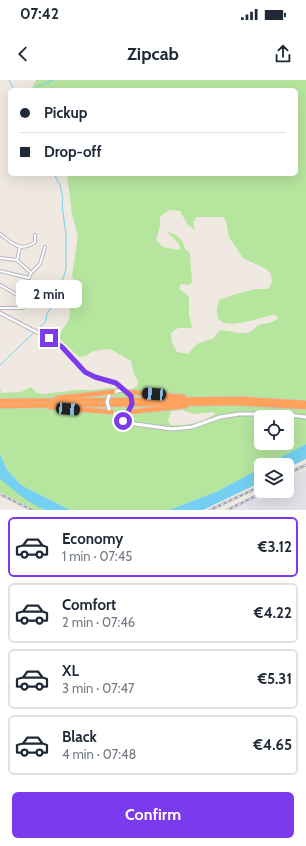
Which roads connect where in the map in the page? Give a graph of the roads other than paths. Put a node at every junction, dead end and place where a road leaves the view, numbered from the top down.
1 (0, 234) edge
2 (35, 235) dead end
3 (20, 247) junction
4 (46, 247) dead end
5 (0, 258) edge
6 (17, 260) junction
7 (0, 272) edge
8 (31, 273) junction
9 (0, 285) edge
10 (4, 308) junction
11 (1, 312) edge
12 (112, 381) junction
13 (112, 393) junction
14 (127, 393) junction
15 (196, 399) junction
16 (35, 403) junction
17 (210, 403) junction
18 (306, 403) edge
19 (2, 404) edge
20 (306, 407) edge
21 (113, 412) junction
22 (127, 412) junction
23 (306, 417) edge
24 (123, 421) junction

1 - 3 street
2 - 3 street
3 - 6 street
4 - 8 street
5 - 6 street
6 - 8 street
7 - 8 street
9 - 10 street
10 - 11 street
10 - 11 street
11 - 12 street
12 - 13 street
12 - 14 street
13 - 14 main road
13 - 16 highway
13 - 21 main road, bridge
14 - 15 highway
14 - 22 main road, bridge
15 - 16 highway
15 - 18 highway
16 - 17 highway
16 - 19 highway
16 - 21 highway
17 - 20 highway
17 - 22 highway
21 - 22 main road
21 - 24 main road
22 - 24 main road
23 - 24 main road

